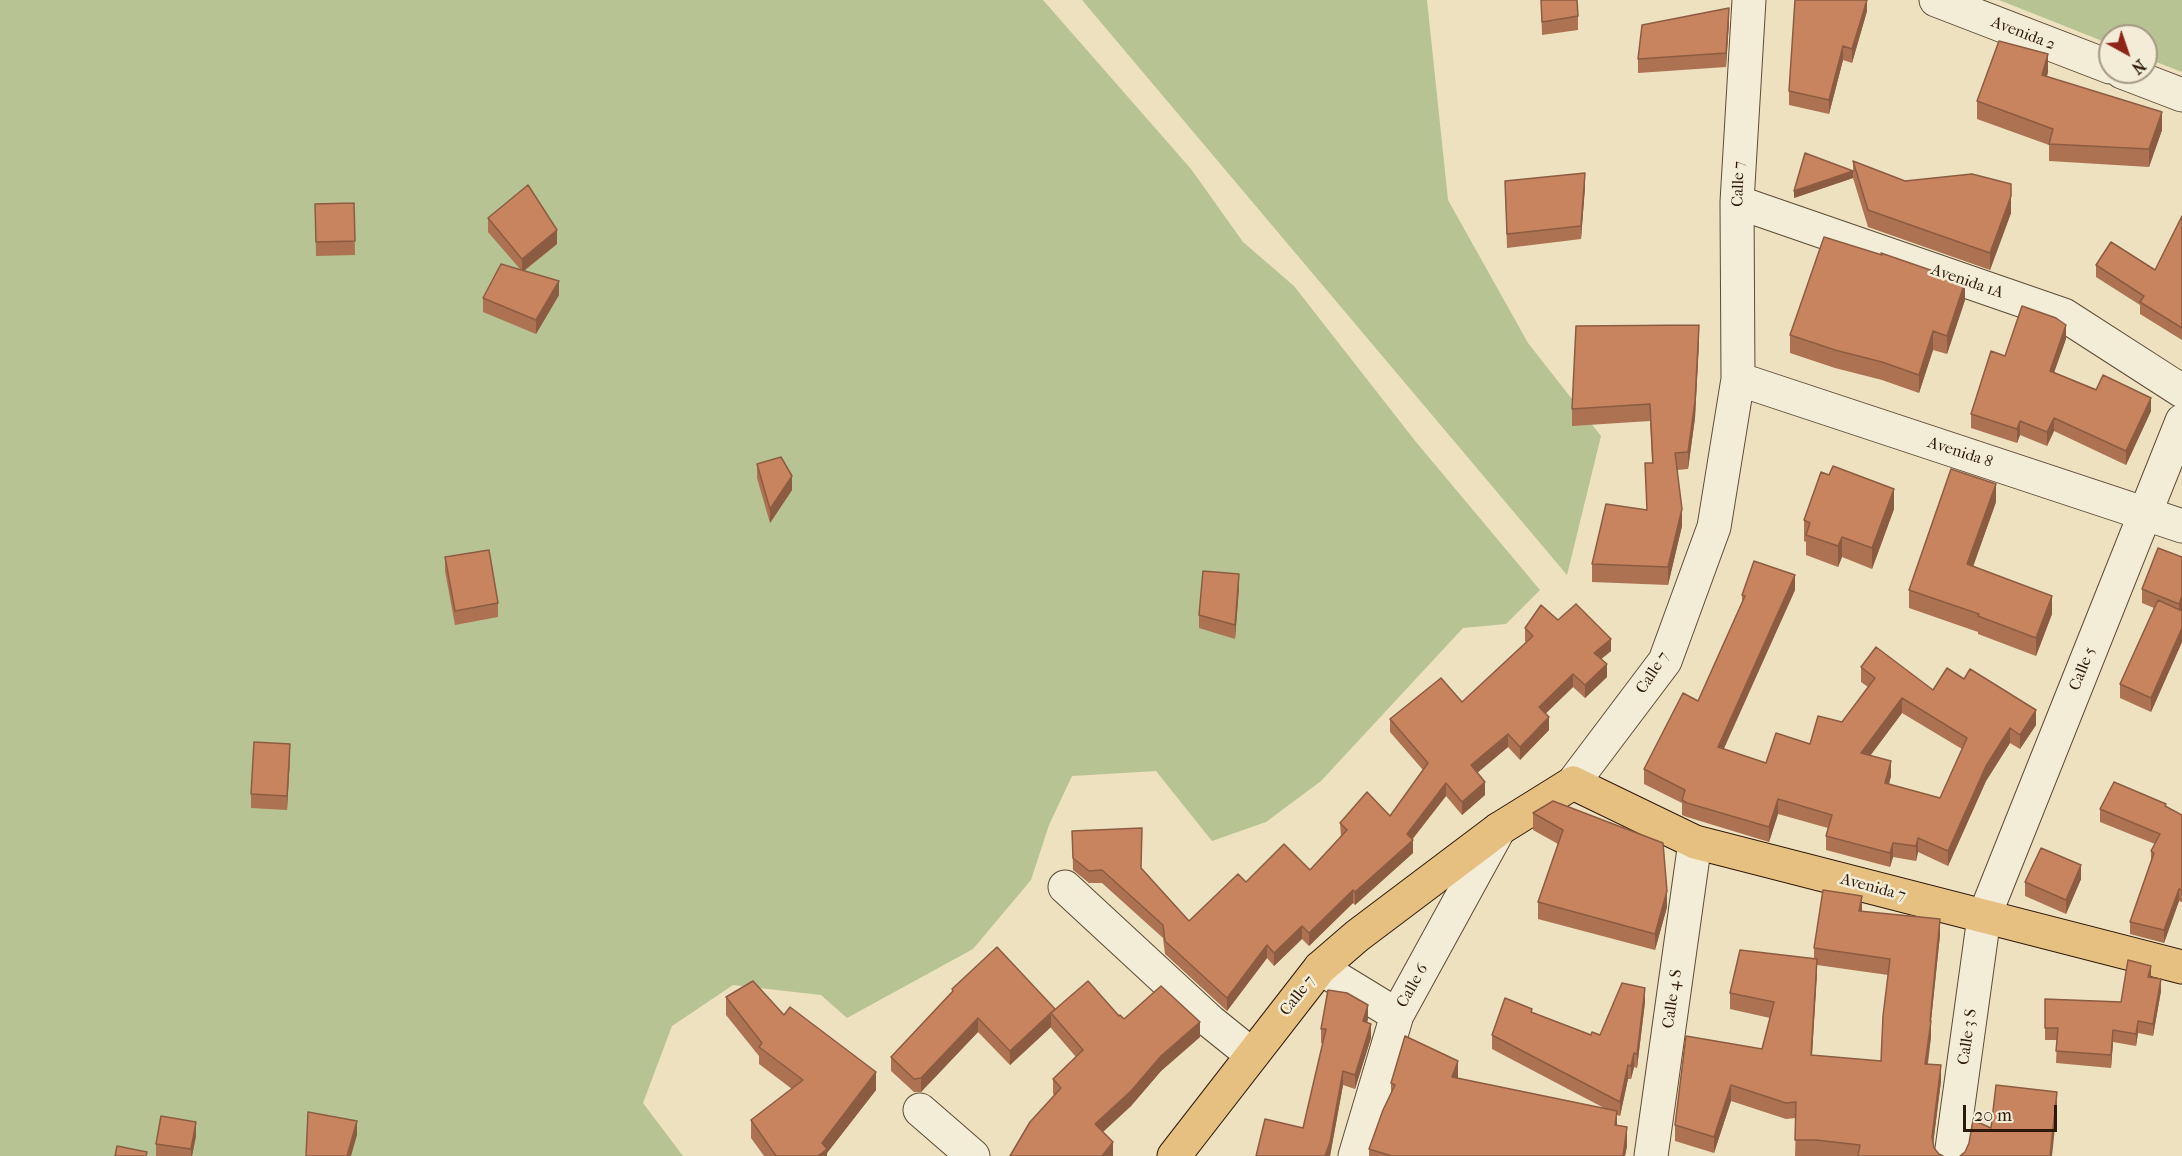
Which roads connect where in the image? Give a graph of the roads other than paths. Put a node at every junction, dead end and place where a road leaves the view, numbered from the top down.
1 (1749, 0) edge
2 (1936, 0) edge
3 (2098, 62) edge
4 (2153, 84) edge
5 (2182, 95) edge
6 (1737, 202) junction
7 (1738, 379) junction
8 (2182, 391) edge
9 (2182, 421) edge
10 (2145, 514) junction
11 (2182, 526) edge
12 (1573, 783) junction
13 (1500, 829) junction
14 (1695, 842) junction
15 (1065, 887) dead end
16 (1984, 917) junction
17 (2182, 967) edge
18 (1320, 968) junction
19 (1397, 1015) junction
20 (1252, 1055) junction
21 (921, 1110) dead end
22 (973, 1156) edge
23 (1174, 1156) edge
24 (1355, 1156) edge
25 (1651, 1156) edge
26 (1952, 1156) edge

1 - 6 street, Calle 7
2 - 3 street, Avenida 2
4 - 5 street
6 - 7 street, Calle 7
6 - 8 street, Avenida 1A
7 - 10 street, Avenida 8
7 - 12 street, Calle 7
9 - 10 street, Calle 5
10 - 11 street, Avenida 8
10 - 16 street, Calle 5
12 - 13 main road, Calle 7
12 - 14 main road, Avenida 7
13 - 18 main road, Calle 7
13 - 19 street, Calle 6
14 - 16 main road, Avenida 7
14 - 25 street, Calle 4 S
15 - 20 street
16 - 17 main road, Avenida 7
16 - 26 street, Calle 3 S
18 - 19 street
18 - 20 main road, Calle 7
19 - 24 street, Calle 6
20 - 23 main road, Calle 7
21 - 22 street

